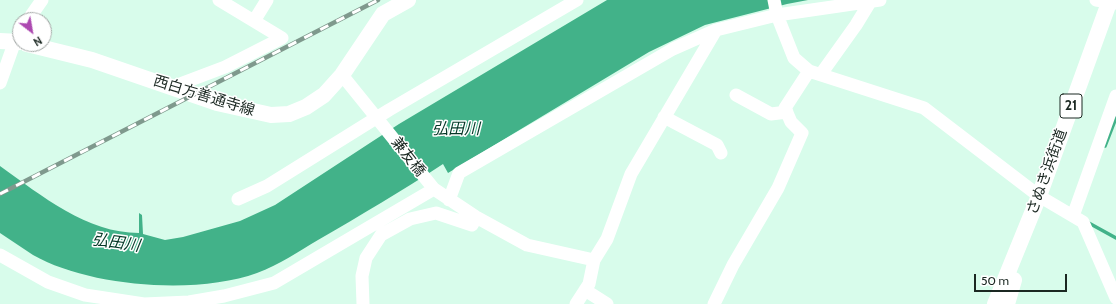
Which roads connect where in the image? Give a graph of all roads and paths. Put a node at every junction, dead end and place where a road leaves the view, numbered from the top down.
1 (42, 0) edge
2 (219, 0) edge
3 (267, 0) edge
4 (408, 0) edge
5 (577, 0) edge
6 (774, 0) edge
7 (1096, 0) edge
8 (1110, 0) edge
9 (875, 1) edge
10 (1116, 3) edge
11 (34, 12) edge
12 (777, 15) junction
13 (254, 21) junction
14 (716, 30) junction
15 (52, 49) edge
16 (12, 51) edge
17 (815, 72) junction
18 (342, 75) junction
19 (0, 83) edge
20 (172, 87) junction
21 (736, 95) dead end
22 (1116, 96) edge
23 (787, 112) junction
24 (664, 117) junction
25 (380, 121) junction
26 (721, 153) dead end
27 (434, 189) junction
28 (1039, 196) junction
29 (238, 199) dead end
30 (449, 200) junction
31 (1073, 216) junction
32 (476, 217) junction
33 (0, 256) edge
34 (594, 260) junction
35 (589, 284) junction
36 (1116, 298) edge
37 (144, 304) edge
38 (363, 304) edge
39 (576, 304) edge
40 (607, 304) edge
41 (714, 304) edge
42 (995, 304) edge
43 (1007, 304) edge

1 - 11 street
2 - 13 street
3 - 13 street
4 - 18 main road, 西白方善通寺線
5 - 25 street
6 - 12 street
7 - 10 street
8 - 28 main road, さぬき浜街道 / 21
9 - 12 street
9 - 17 street
12 - 14 street
12 - 17 street
13 - 20 street
14 - 24 street
14 - 30 street
15 - 20 main road, 西白方善通寺線
16 - 19 street
17 - 23 street
17 - 28 street
18 - 20 main road, 西白方善通寺線
18 - 25 street, 兼友橋
21 - 23 street
22 - 31 street
23 - 41 street
24 - 26 street
24 - 34 street
25 - 27 street, 兼友橋
25 - 29 street
27 - 30 street, 兼友橋
27 - 37 street
28 - 31 street
28 - 42 main road, さぬき浜街道 / 21
28 - 43 main road, 21
30 - 32 street, 兼友橋
31 - 36 street
32 - 34 street, 兼友橋
32 - 38 street
33 - 37 street
34 - 35 street
35 - 39 street
35 - 40 street

